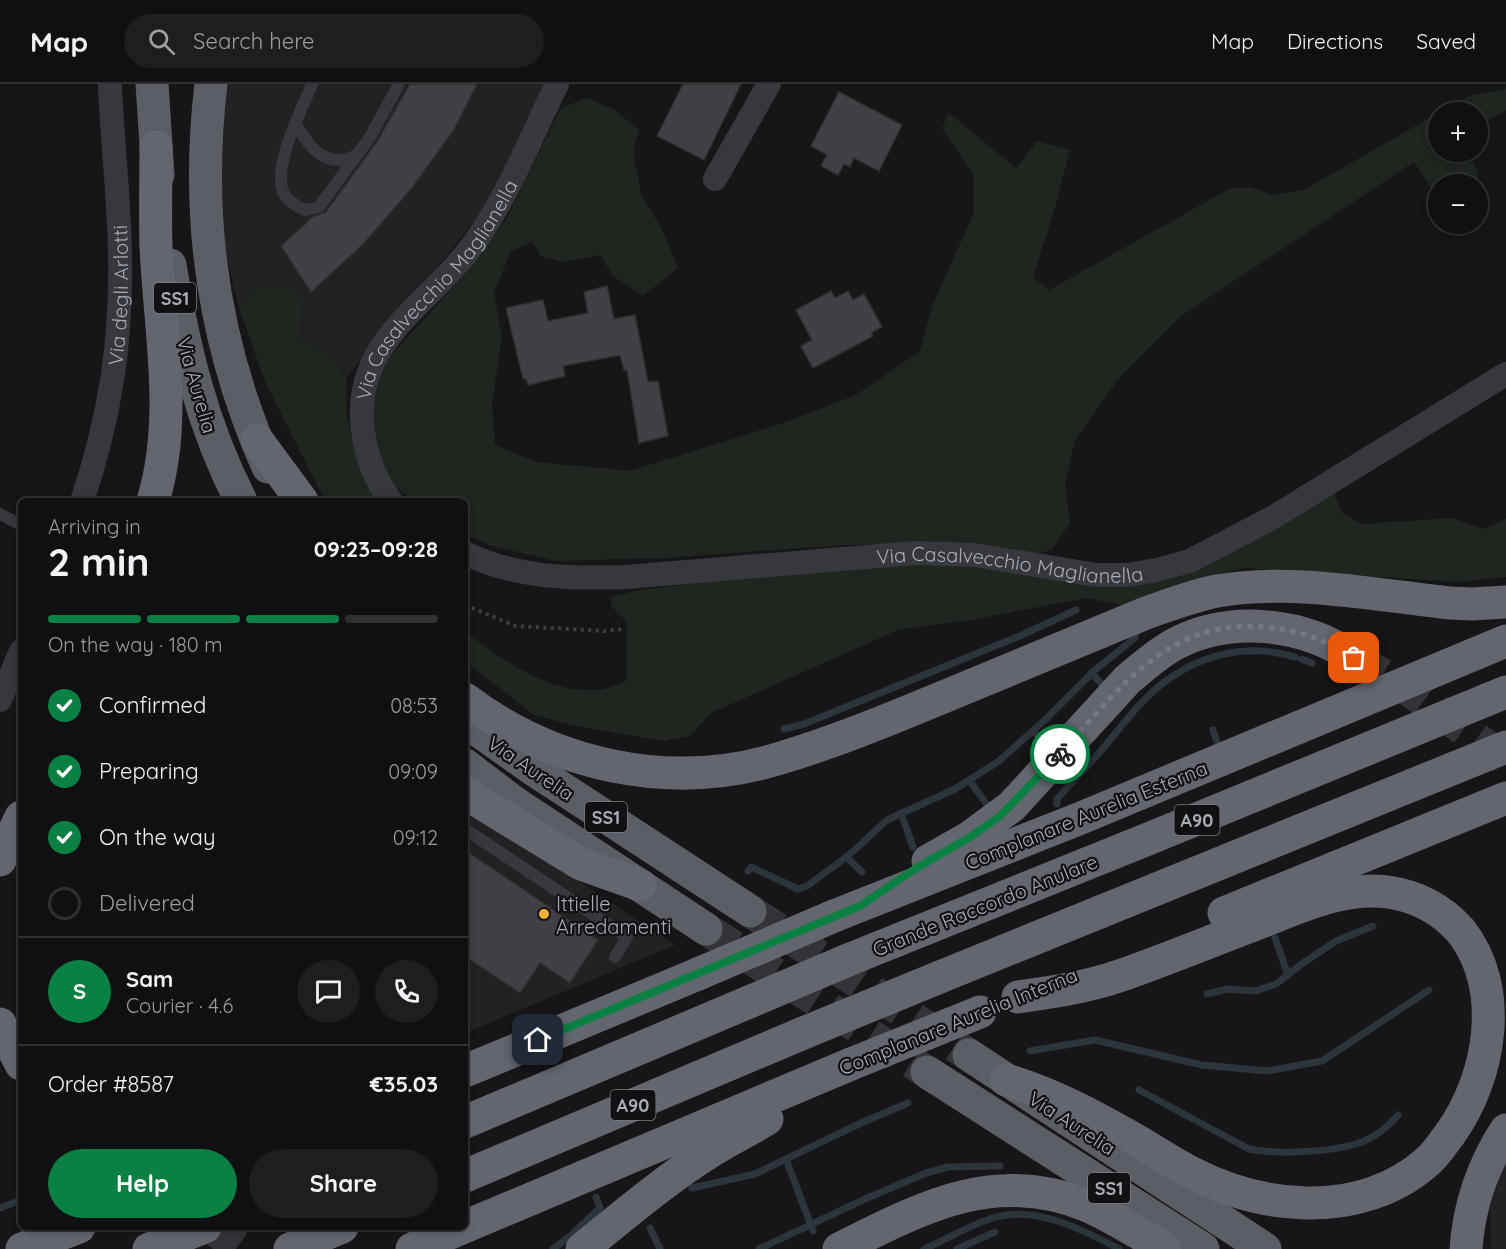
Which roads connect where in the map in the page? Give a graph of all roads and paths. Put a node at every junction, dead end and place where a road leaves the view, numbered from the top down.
1 (110, 84) edge
2 (152, 84) edge
3 (211, 84) edge
4 (312, 84) edge
5 (399, 84) edge
6 (557, 84) edge
7 (769, 84) edge
8 (296, 126) junction
9 (156, 147) junction
10 (355, 156) junction
11 (715, 179) dead end
12 (1506, 374) edge
13 (257, 440) junction
14 (83, 498) edge
15 (154, 498) edge
16 (240, 498) edge
17 (282, 498) edge
18 (300, 498) edge
19 (390, 498) edge
20 (0, 514) edge
21 (18, 523) edge
22 (468, 554) edge
23 (1506, 602) edge
24 (468, 606) edge
25 (624, 629) dead end
26 (1506, 641) edge
27 (18, 658) edge
28 (1354, 658) tunnel mouth
29 (1506, 692) edge
30 (0, 700) edge
31 (468, 701) edge
32 (468, 723) edge
33 (1506, 747) edge
34 (468, 767) edge
35 (468, 795) edge
36 (1506, 798) edge
37 (18, 823) edge
38 (468, 831) edge
39 (1, 855) edge
40 (640, 885) junction
41 (750, 911) tunnel mouth
42 (847, 911) junction
43 (706, 929) tunnel mouth
44 (615, 957) dead end
45 (1018, 997) junction
46 (0, 1024) edge
47 (518, 1049) junction
48 (969, 1055) tunnel mouth
49 (468, 1057) edge
50 (18, 1058) edge
51 (468, 1070) edge
52 (927, 1072) tunnel mouth
53 (816, 1078) junction
54 (1006, 1080) junction
55 (468, 1121) edge
56 (1506, 1130) edge
57 (468, 1175) edge
58 (468, 1225) edge
59 (72, 1230) edge
60 (335, 1230) edge
61 (457, 1230) edge
62 (193, 1232) edge
63 (22, 1249) edge
64 (149, 1249) edge
65 (290, 1249) edge
66 (412, 1249) edge
67 (582, 1249) edge
68 (838, 1249) edge
69 (1165, 1249) edge
70 (1203, 1249) edge
71 (1264, 1249) edge
72 (1466, 1249) edge

1 - 14 street, Via degli Arlotti
2 - 9 highway, Via Aurelia / SS1
3 - 13 highway, Via Aurelia / SS1
4 - 8 lane
5 - 10 lane
6 - 19 street, Via Casalvecchio Maglianella
7 - 11 street
8 - 10 lane
8 - 10 lane
9 - 15 highway
9 - 16 highway, Via Aurelia / SS1
12 - 22 street, Via Casalvecchio Maglianella
13 - 17 highway, Via Aurelia / SS1
13 - 18 highway
20 - 21 lane
23 - 31 highway
24 - 25 path
26 - 42 highway, Complanare Aurelia Esterna
27 - 30 street
28 - 42 highway
29 - 55 highway, Grande Raccordo Anulare / A90, bridge
32 - 41 highway, Via Aurelia / SS1
33 - 57 highway, A90, bridge
34 - 40 highway, Via Aurelia / SS1
35 - 40 highway
36 - 45 highway, Complanare Aurelia Interna
37 - 39 highway
38 - 44 lane
40 - 43 highway, Via Aurelia / SS1
42 - 47 highway, Complanare Aurelia Esterna, bridge
45 - 53 highway, Complanare Aurelia Interna, bridge
45 - 54 highway
46 - 50 highway
47 - 49 highway
47 - 51 highway, Complanare Aurelia Esterna
48 - 54 highway, Via Aurelia / SS1
52 - 70 highway, Via Aurelia / SS1
53 - 58 highway, Complanare Aurelia Interna
53 - 67 highway
54 - 71 highway, Via Aurelia / SS1
56 - 72 highway
59 - 63 highway
60 - 65 highway
61 - 66 highway, Complanare Aurelia Interna
62 - 64 highway
68 - 69 highway

